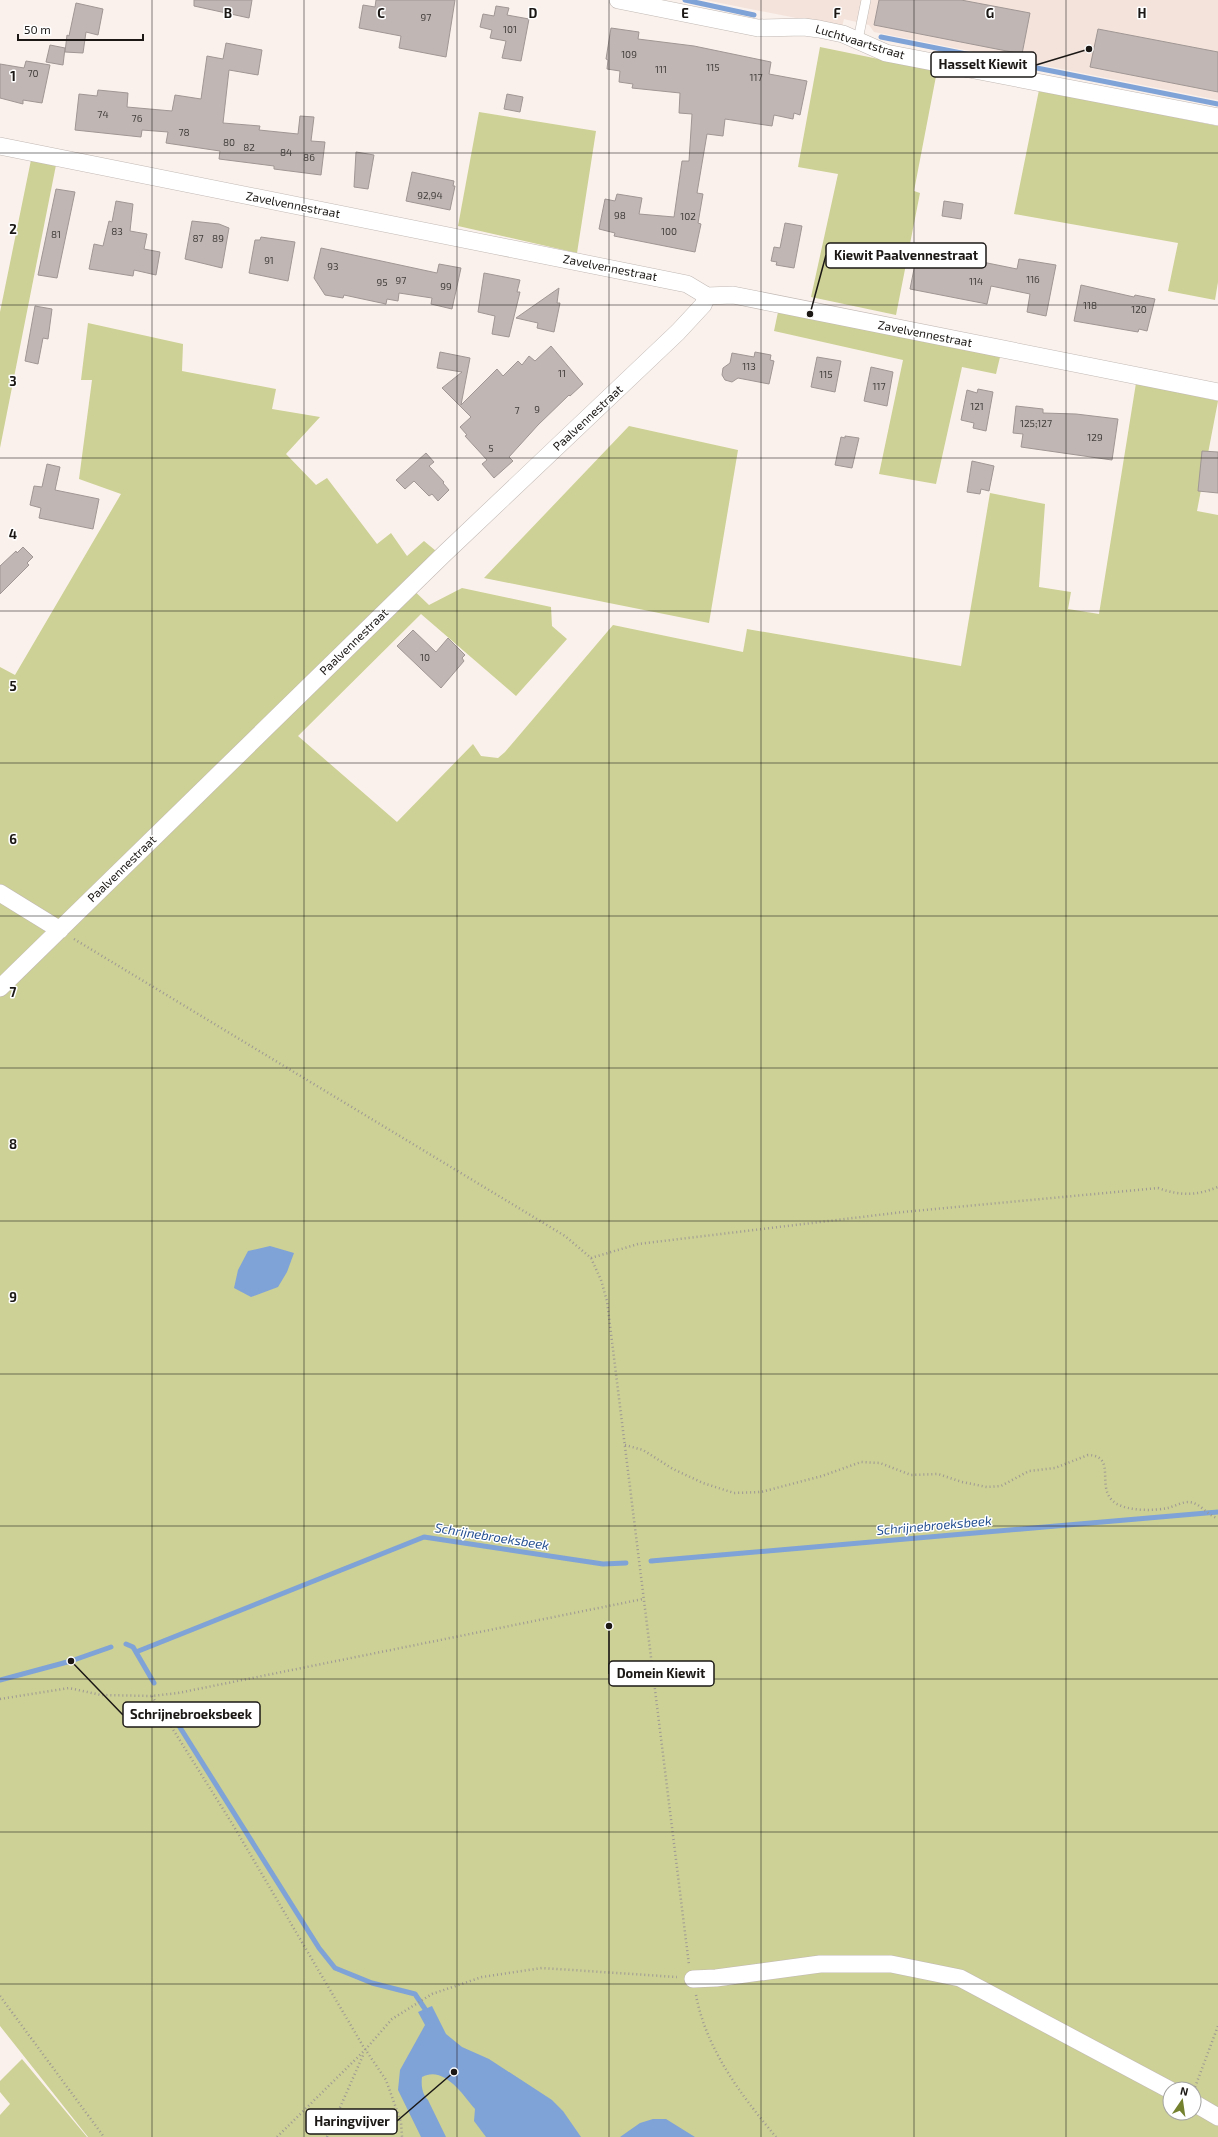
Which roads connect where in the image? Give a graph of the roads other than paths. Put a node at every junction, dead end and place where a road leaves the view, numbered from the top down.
1 (618, 0) edge
2 (866, 0) edge
3 (858, 40) junction
4 (1218, 117) edge
5 (0, 146) edge
6 (707, 296) junction
7 (1218, 392) edge
8 (0, 894) edge
9 (60, 930) junction
10 (0, 988) edge
11 (693, 1979) road end
12 (1162, 2086) edge
13 (1202, 2108) edge
14 (1218, 2118) edge

1 - 3 street, Luchtvaartstraat
2 - 3 lane
3 - 4 street, Luchtvaartstraat
5 - 6 street, Zavelvennestraat
6 - 7 street, Zavelvennestraat
6 - 9 street, Paalvennestraat
8 - 9 street
9 - 10 street, Paalvennestraat
11 - 12 street
13 - 14 street

